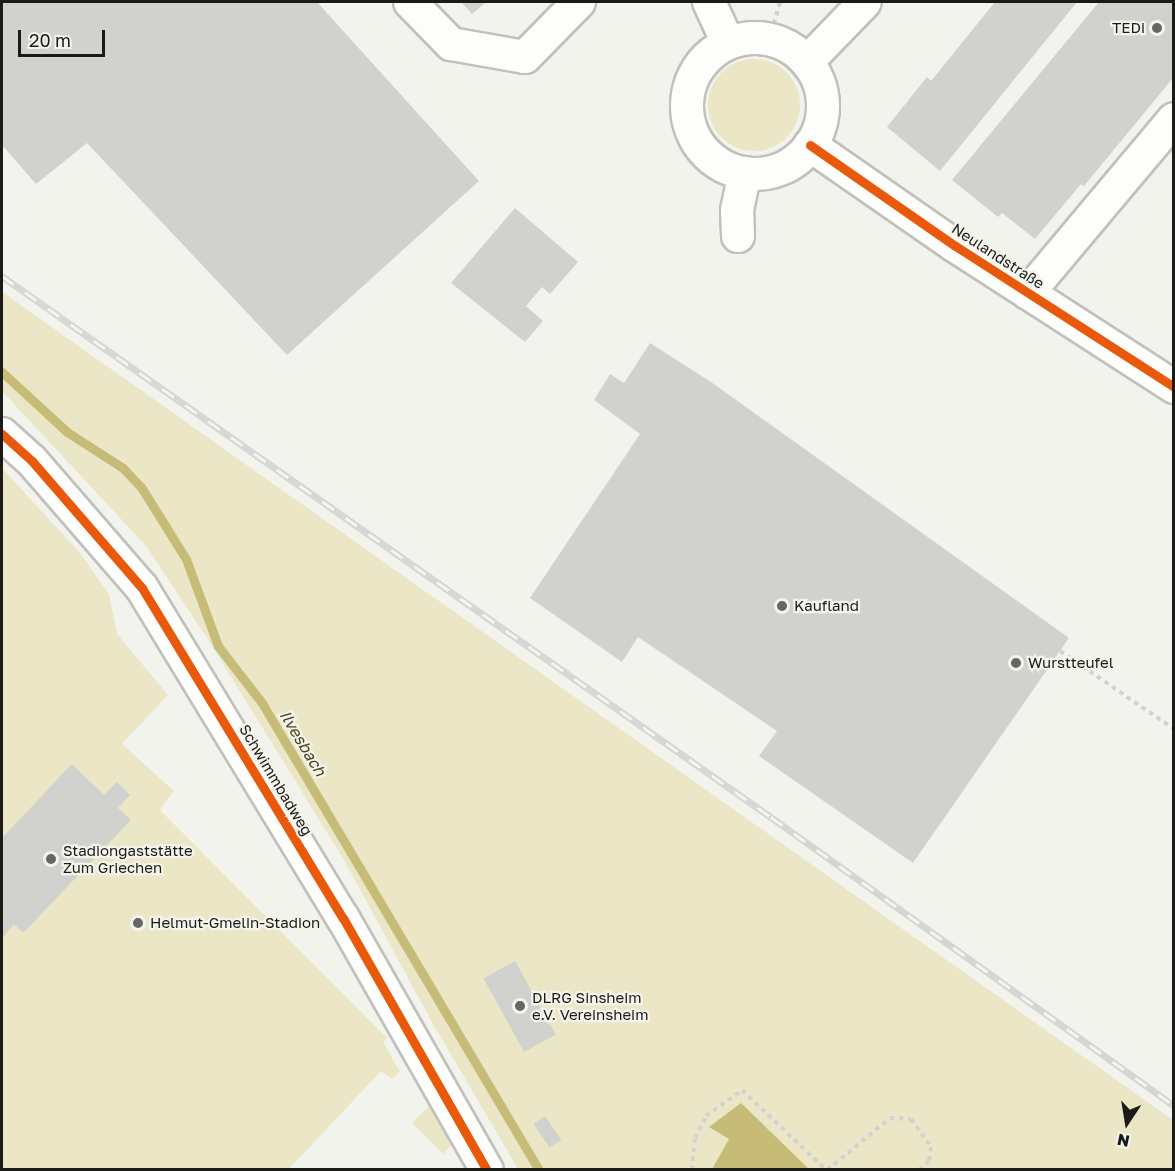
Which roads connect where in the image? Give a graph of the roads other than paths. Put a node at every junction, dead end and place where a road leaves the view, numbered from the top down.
1 (410, 2) edge
2 (579, 2) edge
3 (709, 2) edge
4 (865, 2) edge
5 (728, 43) junction
6 (807, 62) junction
7 (1173, 119) edge
8 (810, 145) junction
9 (745, 173) junction
10 (738, 236) dead end
11 (1028, 294) junction
12 (1173, 387) edge
13 (2, 434) edge
14 (487, 1170) edge

1 - 2 street
3 - 5 street
4 - 6 street
5 - 6 street
5 - 9 street
6 - 8 street
7 - 11 street
8 - 9 street
8 - 11 street, Neulandstraße
9 - 10 street
11 - 12 street, Neulandstraße
13 - 14 street, Schwimmbadweg

